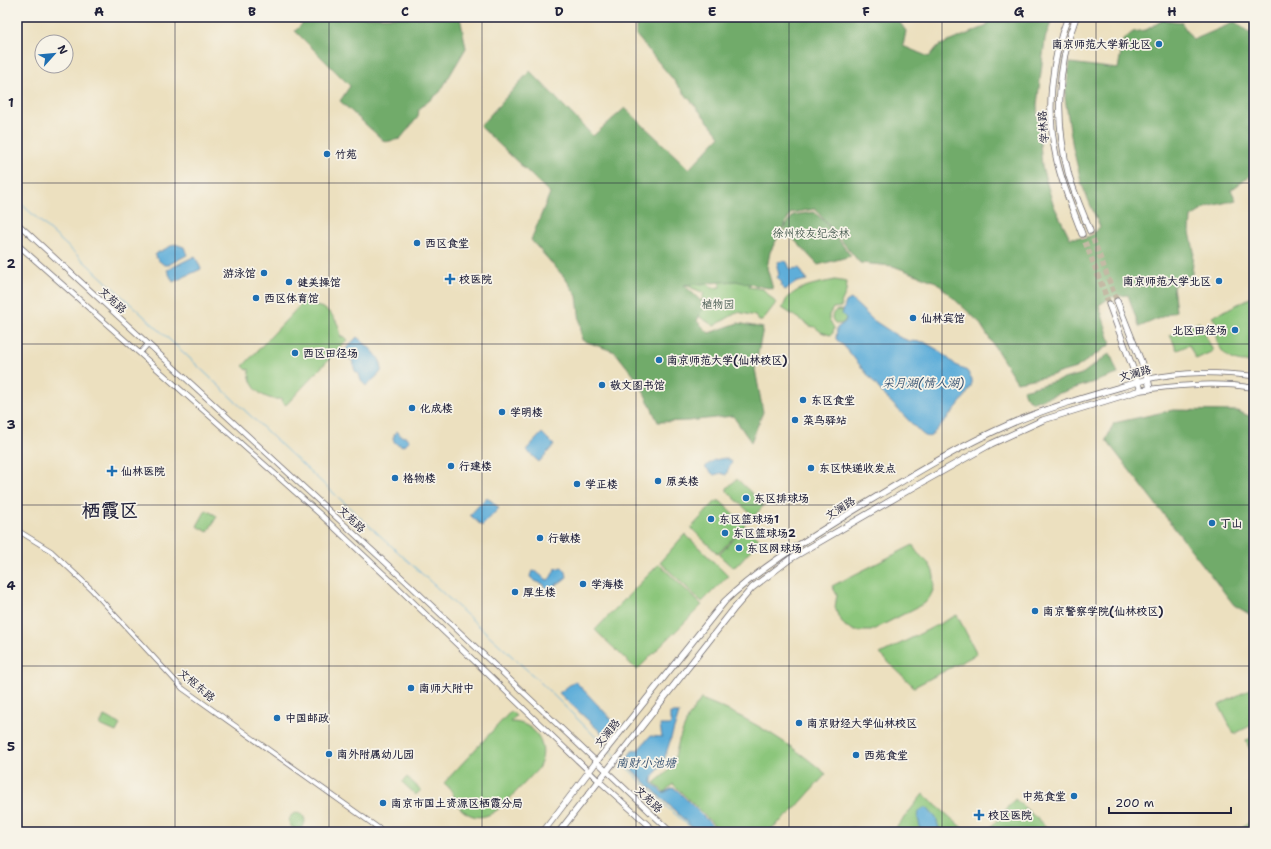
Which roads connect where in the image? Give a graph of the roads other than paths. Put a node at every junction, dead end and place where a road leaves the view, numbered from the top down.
1 (1068, 17) edge
2 (1076, 17) edge
3 (17, 223) edge
4 (1090, 231) tunnel mouth
5 (1082, 234) tunnel mouth
6 (17, 244) edge
7 (1117, 301) tunnel mouth
8 (1109, 304) tunnel mouth
9 (148, 344) junction
10 (140, 353) junction
11 (1254, 376) edge
12 (1148, 379) junction
13 (1139, 382) junction
14 (1254, 388) edge
15 (1150, 389) junction
16 (1141, 390) junction
17 (17, 530) edge
18 (597, 761) junction
19 (590, 770) junction
20 (607, 770) junction
21 (599, 781) junction
22 (384, 832) edge
23 (543, 832) edge
24 (559, 832) edge
25 (656, 832) edge
26 (671, 832) edge

1 - 5 main road, 学林路
2 - 4 main road, 学林路
3 - 9 main road, 文苑路
6 - 10 main road, 文苑路
7 - 12 main road
8 - 13 main road
9 - 10 street
9 - 18 main road, 文苑路
10 - 19 main road, 文苑路
11 - 12 main road, 文澜路
12 - 13 main road, 文澜路
12 - 15 main road
13 - 16 main road
13 - 18 main road, 文澜路
14 - 15 main road, 文澜路
15 - 16 main road, 文澜路
16 - 20 main road, 文澜路
17 - 22 street, 文枢东路
18 - 19 main road, 文澜路
18 - 20 main road, 文苑路
19 - 21 main road, 文苑路
19 - 23 main road, 文澜路
20 - 21 main road, 文澜路
20 - 26 main road, 文苑路
21 - 24 main road, 文澜路
21 - 25 main road, 文苑路

